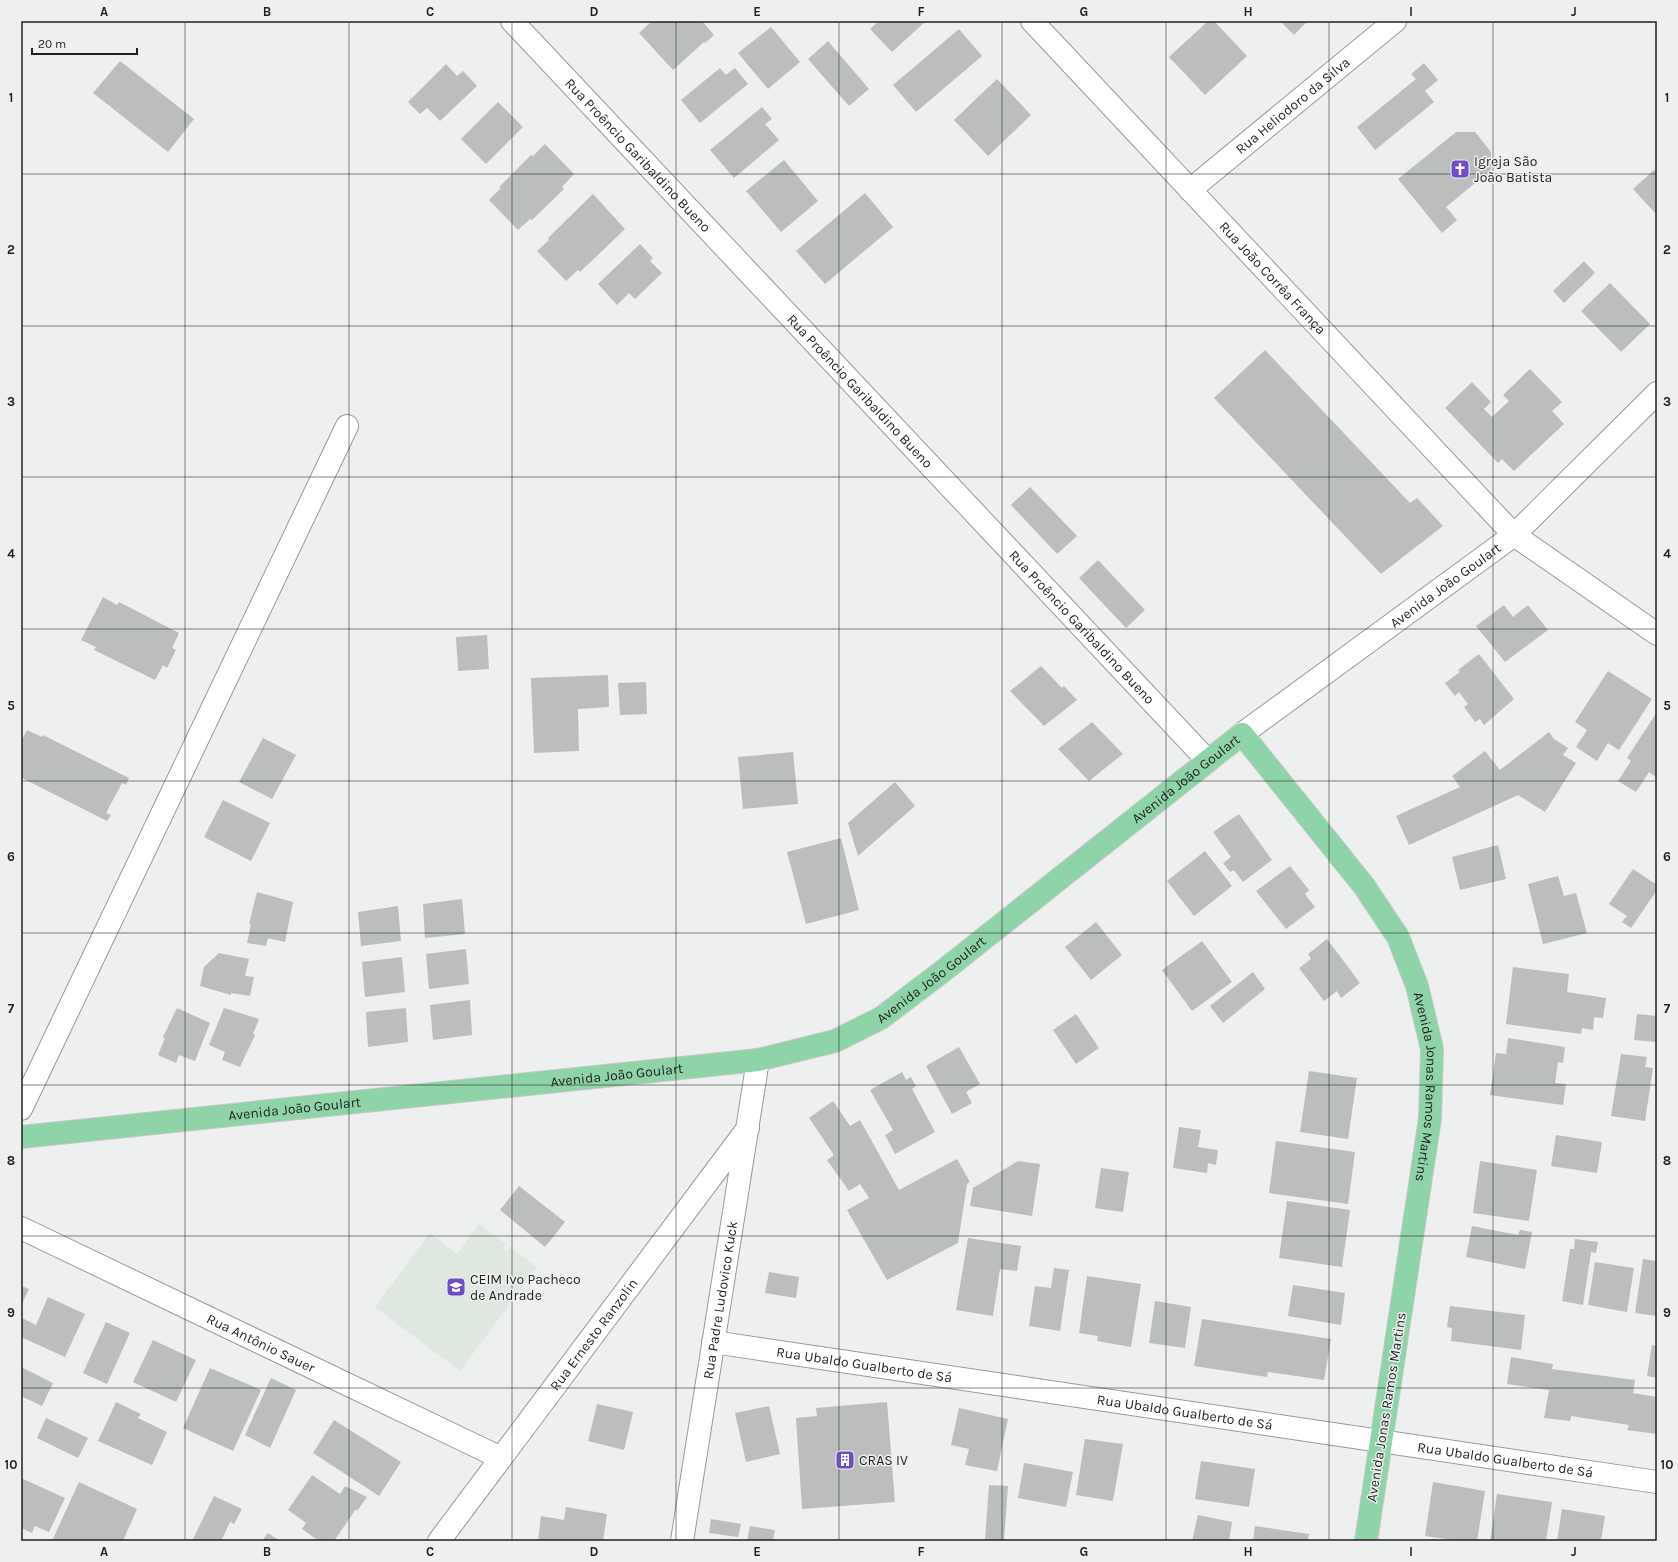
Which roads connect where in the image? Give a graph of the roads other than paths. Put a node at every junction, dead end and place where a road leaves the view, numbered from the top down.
1 (512, 21) edge
2 (1032, 21) edge
3 (1395, 21) edge
4 (1190, 190) junction
5 (1657, 393) edge
6 (347, 426) dead end
7 (1514, 535) junction
8 (1657, 634) edge
9 (1242, 734) junction
10 (1208, 761) junction
11 (758, 1060) junction
12 (21, 1109) edge
13 (748, 1128) junction
14 (21, 1137) edge
15 (21, 1228) edge
16 (713, 1342) junction
17 (1381, 1441) junction
18 (501, 1458) junction
19 (1657, 1482) edge
20 (439, 1541) edge
21 (682, 1541) edge
22 (1366, 1541) edge

1 - 10 street, Rua Proêncio Garibaldino Bueno
2 - 4 street, Rua João Corrêa França
3 - 4 street, Rua Heliodoro da Silva
4 - 7 street, Rua João Corrêa França
5 - 7 street, Avenida João Goulart
6 - 12 street
7 - 8 street, Rua João Corrêa França
7 - 9 street, Avenida João Goulart
9 - 10 main road, Avenida João Goulart
9 - 17 main road, Avenida Jonas Ramos Martins
10 - 11 main road, Avenida João Goulart
11 - 13 street, Rua Padre Ludovico Kuck
11 - 14 main road, Avenida João Goulart
13 - 16 street, Rua Padre Ludovico Kuck
13 - 18 street, Rua Ernesto Ranzolin
15 - 18 street, Rua Antônio Sauer
16 - 17 street, Rua Ubaldo Gualberto de Sá
16 - 21 street, Rua Padre Ludovico Kuck
17 - 19 street, Rua Ubaldo Gualberto de Sá
17 - 22 main road, Avenida Jonas Ramos Martins
18 - 20 street, Rua Ernesto Ranzolin

